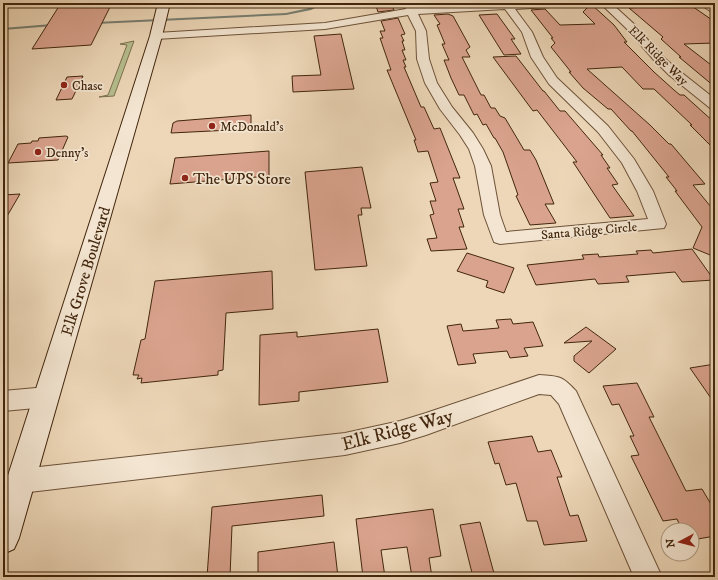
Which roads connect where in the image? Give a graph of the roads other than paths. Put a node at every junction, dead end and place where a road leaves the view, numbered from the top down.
1 (567, 3) edge
2 (605, 3) edge
3 (703, 3) edge
4 (507, 4) edge
5 (163, 6) edge
6 (410, 7) edge
7 (715, 11) edge
8 (156, 32) junction
9 (715, 105) edge
10 (48, 397) junction
11 (3, 401) edge
12 (21, 481) junction
13 (3, 538) edge
14 (648, 577) edge

1 - 4 street
2 - 9 street, Elk Ridge Way
3 - 7 street
4 - 6 street
4 - 6 street, Santa Ridge Circle
5 - 8 main road, Elk Grove Boulevard
6 - 8 street
8 - 10 main road, Elk Grove Boulevard
10 - 11 street
10 - 12 main road, Elk Grove Boulevard
12 - 13 main road, Elk Grove Boulevard
12 - 14 street, Elk Ridge Way

